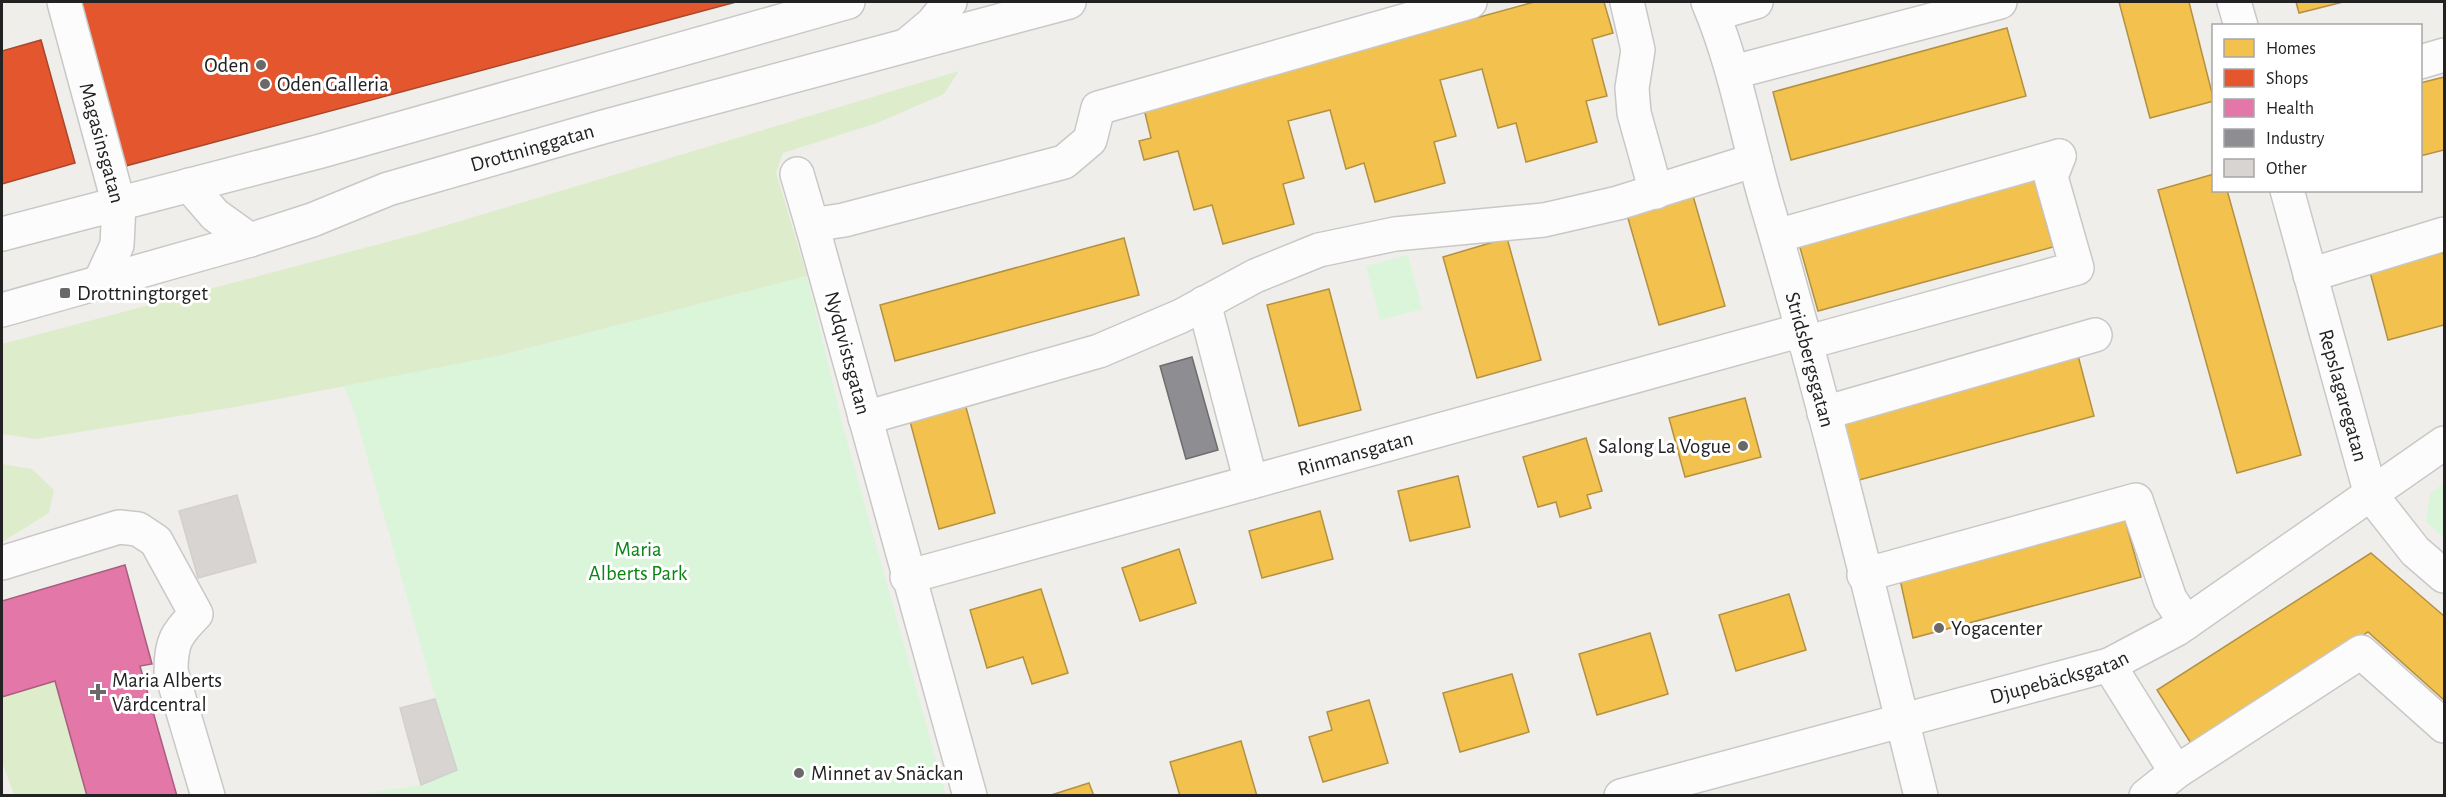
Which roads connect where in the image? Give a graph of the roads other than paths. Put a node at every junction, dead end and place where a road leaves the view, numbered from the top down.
1 (64, 2) edge
2 (848, 2) edge
3 (950, 2) edge
4 (1069, 2) edge
5 (1470, 2) edge
6 (1628, 2) edge
7 (1756, 2) edge
8 (2000, 2) edge
9 (2234, 2) edge
10 (1711, 8) edge
11 (2240, 24) edge
12 (903, 48) junction
13 (2445, 55) edge
14 (2422, 62) edge
15 (1734, 72) junction
16 (1755, 160) junction
17 (796, 174) dead end
18 (189, 185) junction
19 (1656, 192) junction
20 (2288, 192) edge
21 (119, 205) junction
22 (812, 225) junction
23 (2, 234) edge
24 (2445, 234) edge
25 (1777, 236) junction
26 (250, 240) junction
27 (2310, 275) junction
28 (100, 282) junction
29 (1204, 303) junction
30 (2, 309) edge
31 (2095, 335) dead end
32 (1804, 337) junction
33 (1824, 413) junction
34 (865, 418) junction
35 (2445, 443) edge
36 (1251, 482) junction
37 (2371, 495) junction
38 (2, 563) edge
39 (1864, 574) junction
40 (2445, 576) edge
41 (907, 577) junction
42 (2186, 623) junction
43 (2109, 665) junction
44 (1902, 721) junction
45 (2445, 726) edge
46 (2176, 772) junction
47 (208, 795) edge
48 (970, 795) edge
49 (1621, 795) edge
50 (1921, 795) edge
51 (2146, 795) edge

1 - 21 street, Magasinsgatan
2 - 18 street
3 - 12 street
4 - 12 street, Drottninggatan
5 - 22 street
6 - 19 street
7 - 10 street
8 - 15 street
9 - 11 street
10 - 15 street, Stridsbergsgatan
12 - 26 street, Drottninggatan
13 - 14 street
15 - 16 street, Stridsbergsgatan
16 - 19 street
16 - 25 street, Stridsbergsgatan
17 - 22 street, Nydqvistsgatan
18 - 21 street
18 - 26 street
19 - 29 street
20 - 27 street, Repslagaregatan
21 - 23 street
21 - 28 street, Magasinsgatan
22 - 34 street, Nydqvistsgatan
24 - 27 street
25 - 32 street, Stridsbergsgatan
25 - 32 street, Rinmansgatan
26 - 28 street, Drottninggatan
27 - 37 street, Repslagaregatan
28 - 30 street, Drottninggatan
29 - 34 street
29 - 36 street
31 - 33 street
32 - 33 street, Stridsbergsgatan
32 - 36 street, Rinmansgatan
33 - 39 street, Stridsbergsgatan
34 - 41 street, Nydqvistsgatan
35 - 37 street, Djupebäcksgatan
36 - 41 street, Rinmansgatan
37 - 40 street, Repslagaregatan
37 - 42 street, Djupebäcksgatan
38 - 47 street
39 - 42 street
39 - 44 street, Stridsbergsgatan
41 - 48 street, Nydqvistsgatan
42 - 43 street, Djupebäcksgatan
43 - 44 street, Djupebäcksgatan
43 - 46 street
44 - 49 street, Djupebäcksgatan
44 - 50 street, Stridsbergsgatan
45 - 46 street
46 - 51 street

